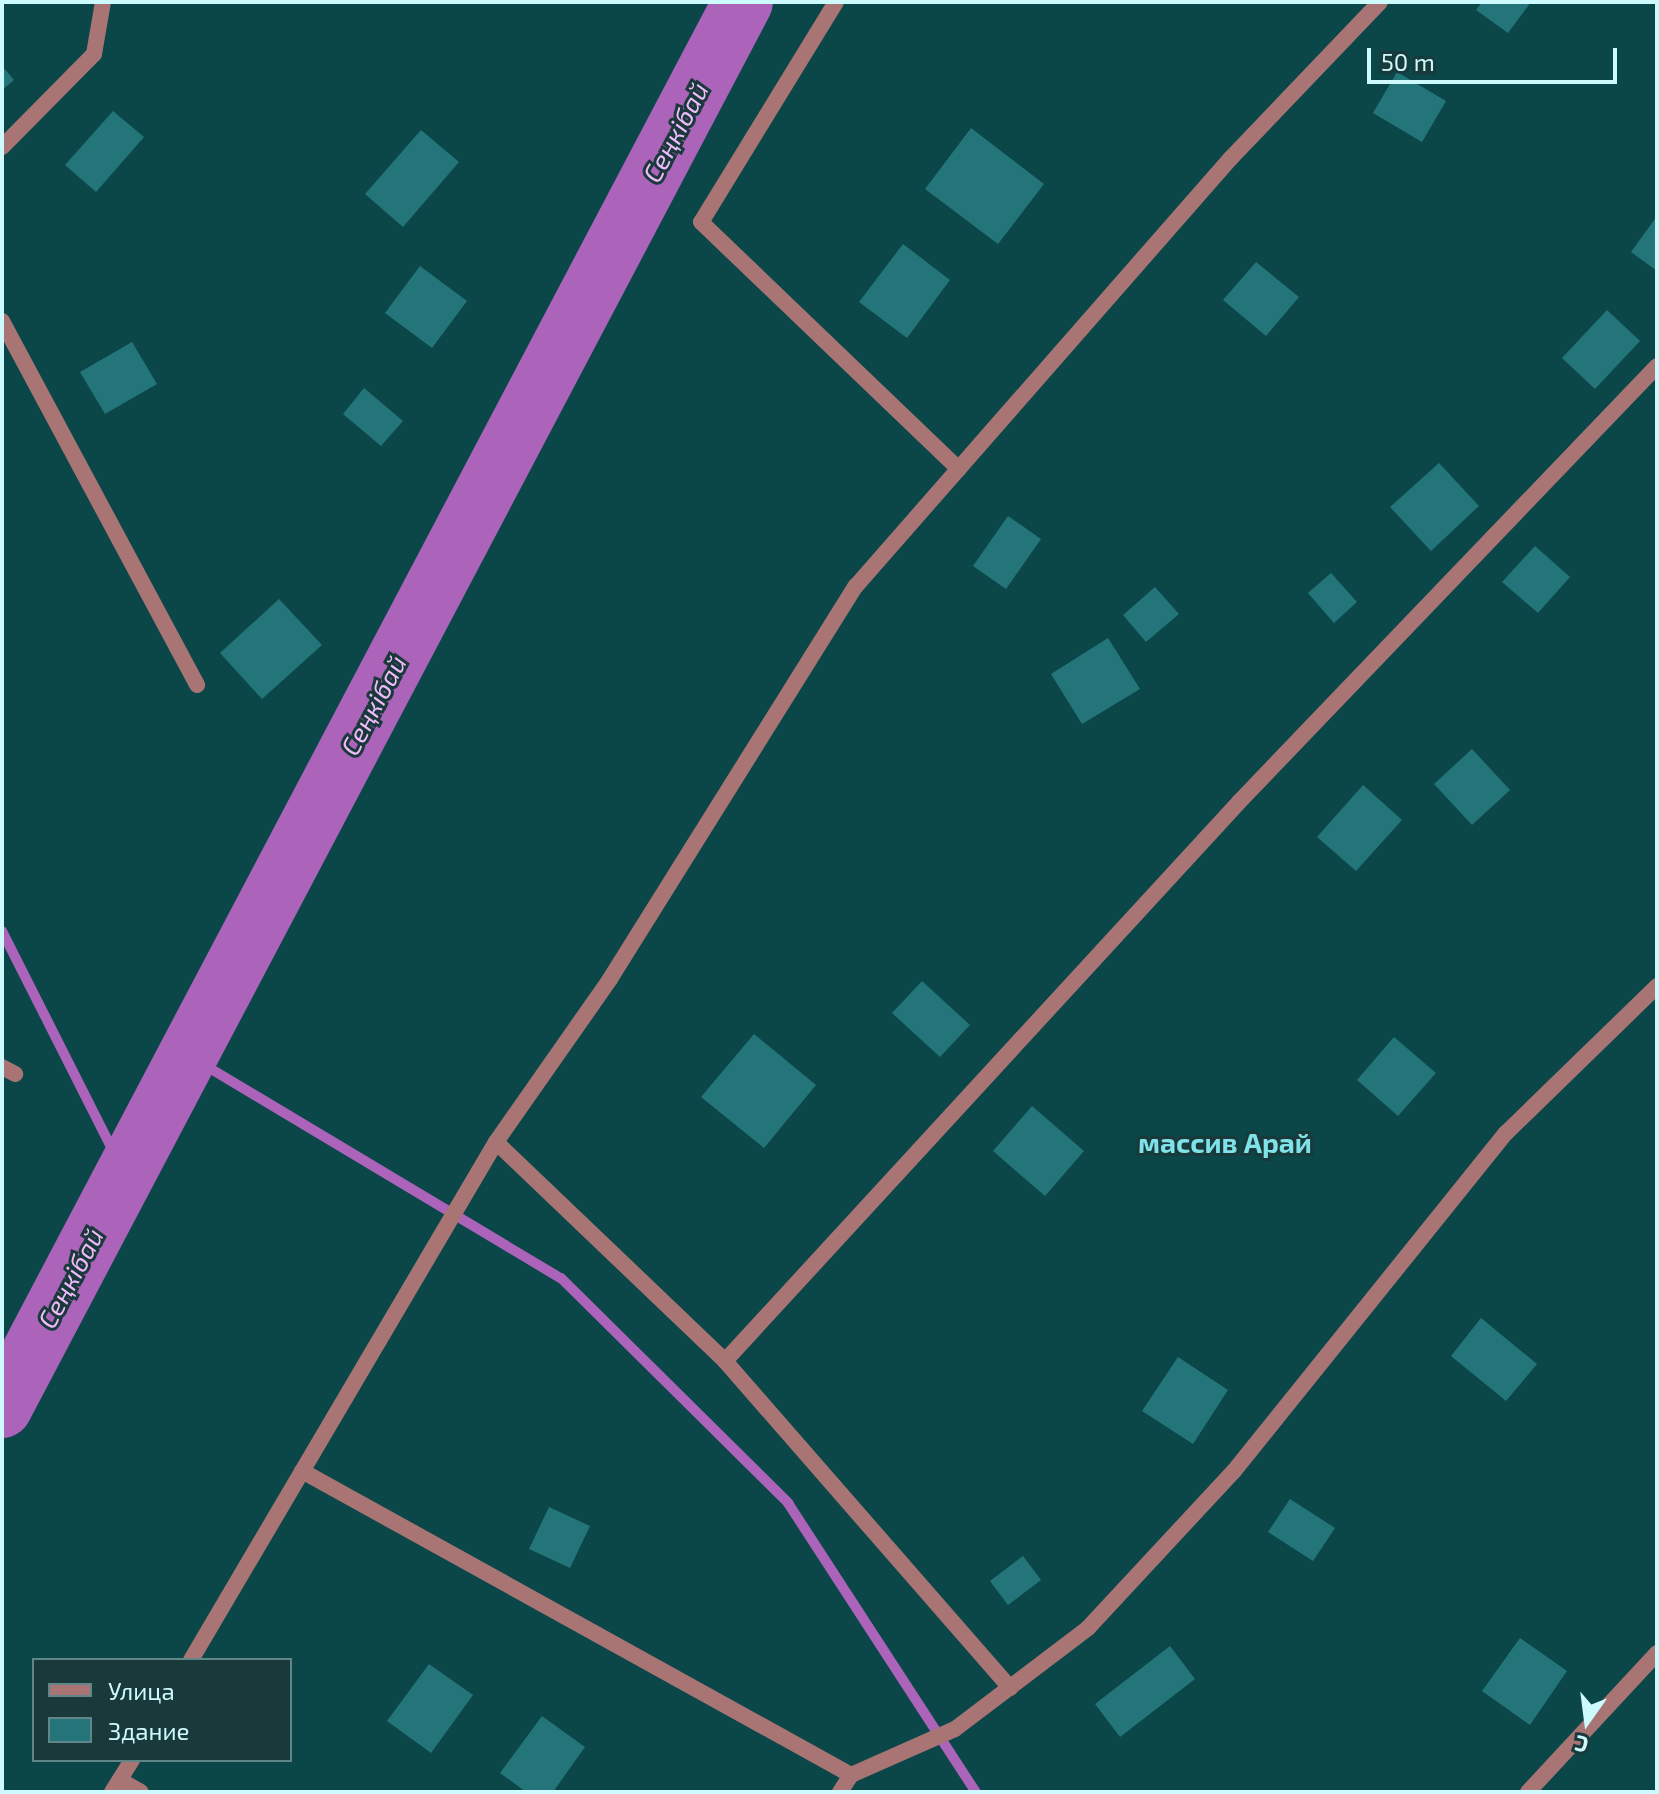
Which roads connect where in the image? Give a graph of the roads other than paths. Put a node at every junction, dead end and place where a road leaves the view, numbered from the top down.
1 (103, 2) edge
2 (836, 2) edge
3 (1380, 2) edge
4 (2, 147) edge
5 (2, 321) edge
6 (1657, 366) edge
7 (959, 469) junction
8 (197, 685) dead end
9 (1657, 986) edge
10 (496, 1142) junction
11 (725, 1361) junction
12 (302, 1471) junction
13 (1657, 1653) edge
14 (192, 1658) edge
15 (1010, 1688) junction
16 (131, 1762) edge
17 (851, 1775) junction
18 (116, 1786) edge
19 (141, 1792) edge
20 (840, 1792) edge
21 (1528, 1792) edge

1 - 4 street
2 - 7 street
3 - 7 street
5 - 8 street
6 - 11 street
7 - 10 street
9 - 15 street
10 - 11 street
10 - 12 street
11 - 15 street
12 - 14 street
12 - 17 street
13 - 21 street
15 - 17 street
16 - 18 street
17 - 20 street
18 - 19 street

